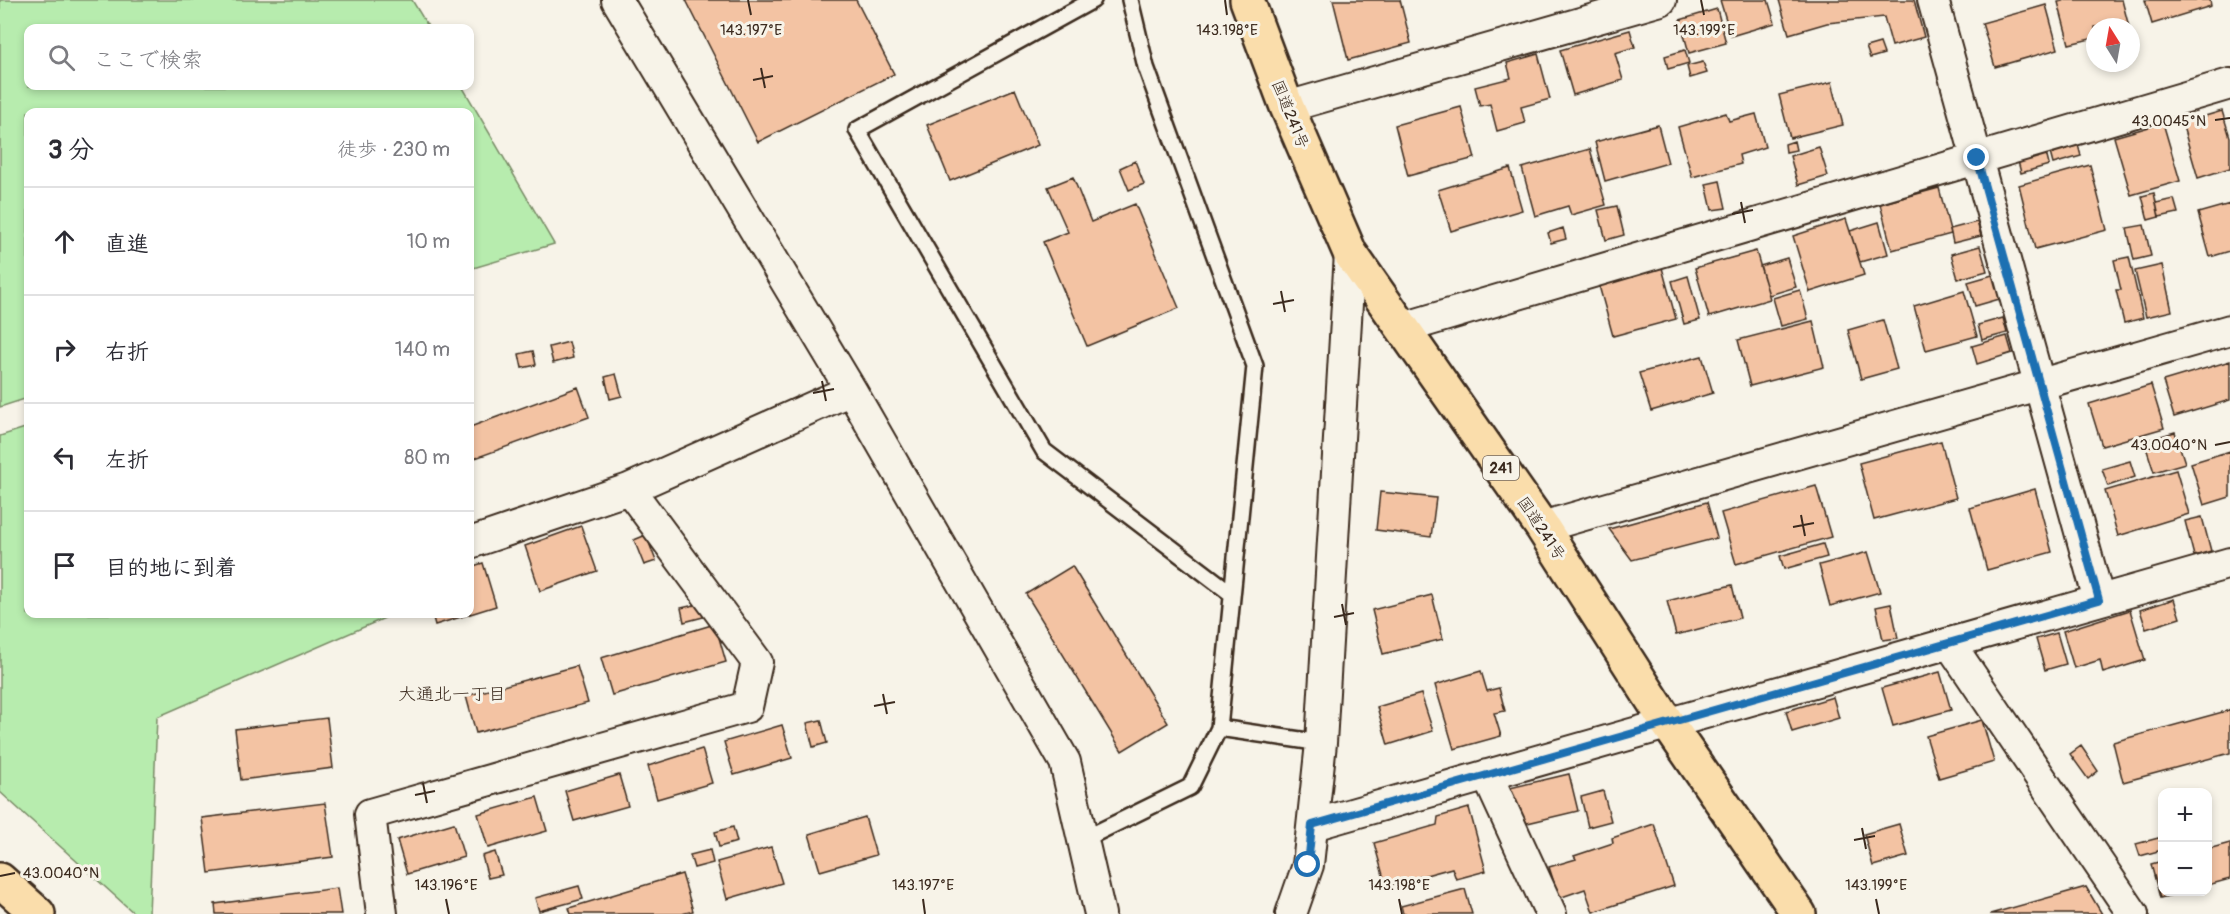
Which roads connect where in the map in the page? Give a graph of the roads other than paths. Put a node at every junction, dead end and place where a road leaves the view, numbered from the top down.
1 (617, 0) edge
2 (1093, 0) edge
3 (1130, 0) edge
4 (1247, 0) edge
5 (1661, 0) edge
6 (1933, 0) edge
7 (2230, 84) edge
8 (1287, 107) junction
9 (1977, 158) junction
10 (1350, 253) junction
11 (1403, 328) junction
12 (2230, 330) edge
13 (2039, 384) junction
14 (851, 390) junction
15 (629, 489) junction
16 (1542, 527) junction
17 (474, 542) edge
18 (2230, 563) edge
19 (1232, 594) junction
20 (2099, 600) junction
21 (1950, 644) junction
22 (1668, 724) junction
23 (1219, 728) junction
24 (1321, 743) junction
25 (1487, 775) junction
26 (1312, 825) junction
27 (1082, 840) junction
28 (0, 880) edge
29 (38, 914) edge
30 (382, 914) edge
31 (1100, 914) edge
32 (1291, 914) edge
33 (1551, 914) edge
34 (1800, 914) edge
35 (2133, 914) edge

1 - 14 street
2 - 19 lane
3 - 19 lane
4 - 8 main road, 国道241号 / 241
5 - 8 street
6 - 9 street
7 - 9 street
8 - 10 main road, 国道241号 / 241
9 - 11 street
9 - 13 street
10 - 11 main road, 国道241号 / 241
10 - 24 street
11 - 16 main road, 国道241号 / 241
12 - 13 street
13 - 16 street
13 - 20 street
14 - 15 street
14 - 27 street
15 - 17 street
15 - 30 street
16 - 22 main road, 国道241号 / 241
18 - 20 street
19 - 23 lane
20 - 21 street
21 - 22 street
21 - 35 street
22 - 25 street
22 - 34 main road, 国道241号 / 241
23 - 24 lane
23 - 27 lane
24 - 26 street
25 - 26 street
25 - 33 street
26 - 32 street
27 - 31 street
28 - 29 main road

